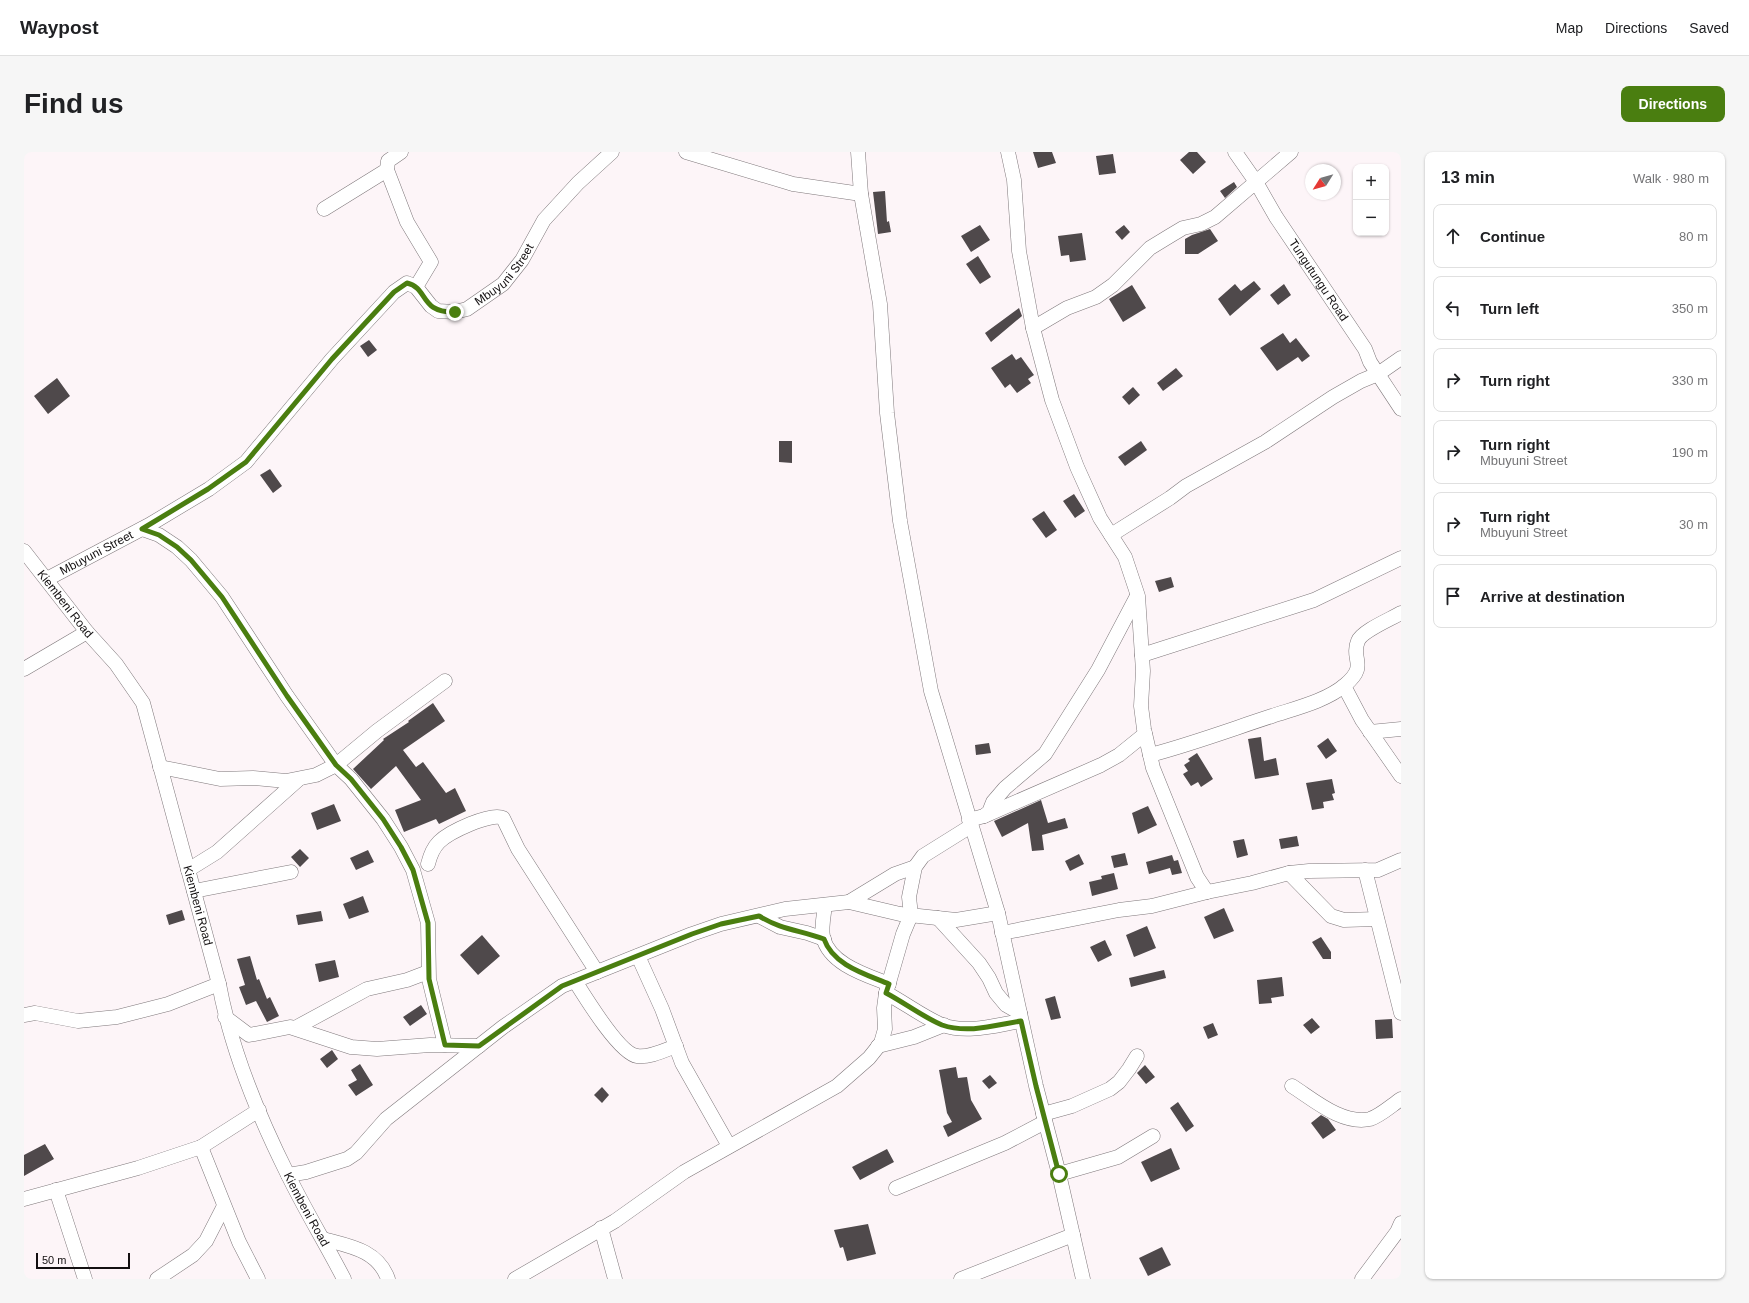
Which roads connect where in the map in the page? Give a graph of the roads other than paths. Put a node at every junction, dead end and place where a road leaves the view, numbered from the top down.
1 (401, 152) edge
2 (612, 152) edge
3 (686, 152) edge
4 (858, 152) edge
5 (1008, 152) edge
6 (1235, 152) edge
7 (1291, 152) edge
8 (387, 170) junction
9 (1256, 182) junction
10 (861, 194) junction
11 (324, 209) dead end
12 (416, 287) junction
13 (1033, 328) junction
14 (1401, 358) edge
15 (1378, 374) junction
16 (1401, 409) edge
17 (142, 529) junction
18 (1111, 536) junction
19 (24, 551) edge
20 (1401, 558) edge
21 (46, 579) junction
22 (1138, 596) junction
23 (1401, 613) edge
24 (87, 632) junction
25 (1142, 655) junction
26 (24, 669) edge
27 (445, 681) dead end
28 (1344, 686) junction
29 (1401, 729) edge
30 (1370, 732) junction
31 (1145, 734) junction
32 (1150, 755) junction
33 (336, 765) junction
34 (160, 767) junction
35 (1401, 776) edge
36 (300, 778) junction
37 (984, 816) junction
38 (970, 823) junction
39 (1401, 860) edge
40 (428, 864) dead end
41 (915, 867) junction
42 (188, 870) junction
43 (1365, 870) junction
44 (291, 872) dead end
45 (1289, 873) junction
46 (194, 891) junction
47 (1207, 892) junction
48 (849, 902) junction
49 (825, 905) junction
50 (998, 913) junction
51 (910, 915) junction
52 (759, 916) junction
53 (938, 918) junction
54 (1377, 919) junction
55 (1002, 933) junction
56 (824, 939) junction
57 (638, 956) junction
58 (428, 972) junction
59 (597, 972) junction
60 (575, 981) junction
61 (218, 984) junction
62 (887, 988) junction
63 (1401, 1013) edge
64 (24, 1015) edge
65 (224, 1017) junction
66 (1020, 1017) junction
67 (944, 1025) junction
68 (295, 1028) junction
69 (445, 1045) junction
70 (479, 1046) junction
71 (676, 1046) junction
72 (878, 1046) junction
73 (1137, 1056) dead end
74 (1292, 1086) dead end
75 (1401, 1099) edge
76 (258, 1110) junction
77 (1044, 1118) junction
78 (1153, 1136) dead end
79 (729, 1146) junction
80 (201, 1148) junction
81 (1059, 1174) junction
82 (288, 1175) junction
83 (896, 1188) dead end
84 (56, 1190) junction
85 (24, 1199) edge
86 (224, 1206) junction
87 (1401, 1223) edge
88 (601, 1228) junction
89 (1073, 1235) junction
90 (323, 1239) junction
91 (85, 1279) edge
92 (157, 1279) edge
93 (258, 1279) edge
94 (344, 1279) edge
95 (388, 1279) edge
96 (515, 1279) edge
97 (615, 1279) edge
98 (961, 1279) edge
99 (1083, 1279) edge
100 (1362, 1279) edge

1 - 8 street
2 - 12 street, Mbuyuni Street
3 - 10 street
4 - 10 street
5 - 13 street
6 - 9 street, Tungutungu Road
7 - 9 street
8 - 11 street
8 - 12 street
9 - 13 street
9 - 15 street, Tungutungu Road
10 - 38 street
12 - 17 street, Mbuyuni Street
13 - 18 street
14 - 15 street
15 - 16 street, Tungutungu Road
15 - 18 street
17 - 21 street, Mbuyuni Street
17 - 33 street
18 - 22 street
19 - 21 street, Kiembeni Road
20 - 25 street
21 - 24 street, Kiembeni Road
22 - 25 street
22 - 37 street
23 - 28 street
24 - 26 street
24 - 34 street, Kiembeni Road
25 - 31 street
27 - 33 street
28 - 30 street
28 - 32 street
29 - 30 street
30 - 35 street
31 - 32 street
31 - 37 street
32 - 47 street
33 - 36 street
33 - 58 street
34 - 36 street
34 - 42 street, Kiembeni Road
36 - 42 street
37 - 38 street
38 - 41 street
38 - 50 street
39 - 43 street
40 - 59 street
41 - 48 street
41 - 51 street
42 - 46 street, Kiembeni Road
43 - 45 street
43 - 54 street
44 - 46 street
45 - 47 street
45 - 54 street
46 - 61 street, Kiembeni Road
47 - 55 street
48 - 49 street
48 - 51 street
49 - 52 street
49 - 56 street
50 - 53 street
50 - 55 street
51 - 53 street
51 - 62 street
52 - 56 street
52 - 57 street
53 - 66 street
54 - 63 street
55 - 66 street
56 - 62 street
57 - 59 street
57 - 71 street
58 - 68 street
58 - 69 street
59 - 60 street
60 - 70 street
60 - 71 street
61 - 64 street
61 - 65 street, Kiembeni Road
62 - 67 street
62 - 72 street
65 - 68 street
65 - 76 street, Kiembeni Road
66 - 67 street
66 - 77 street
67 - 72 street
68 - 69 street
69 - 70 street
70 - 82 street
71 - 79 street
72 - 79 street
73 - 77 street
74 - 75 street
76 - 80 street
76 - 82 street, Kiembeni Road
77 - 81 street
77 - 83 street
78 - 81 street
79 - 88 street
80 - 84 street
80 - 86 street
81 - 89 street
82 - 90 street, Kiembeni Road
84 - 85 street
84 - 91 street
86 - 92 street
86 - 93 street
87 - 100 street
88 - 96 street
88 - 97 street
89 - 98 street
89 - 99 street
90 - 94 street, Kiembeni Road
90 - 95 street

